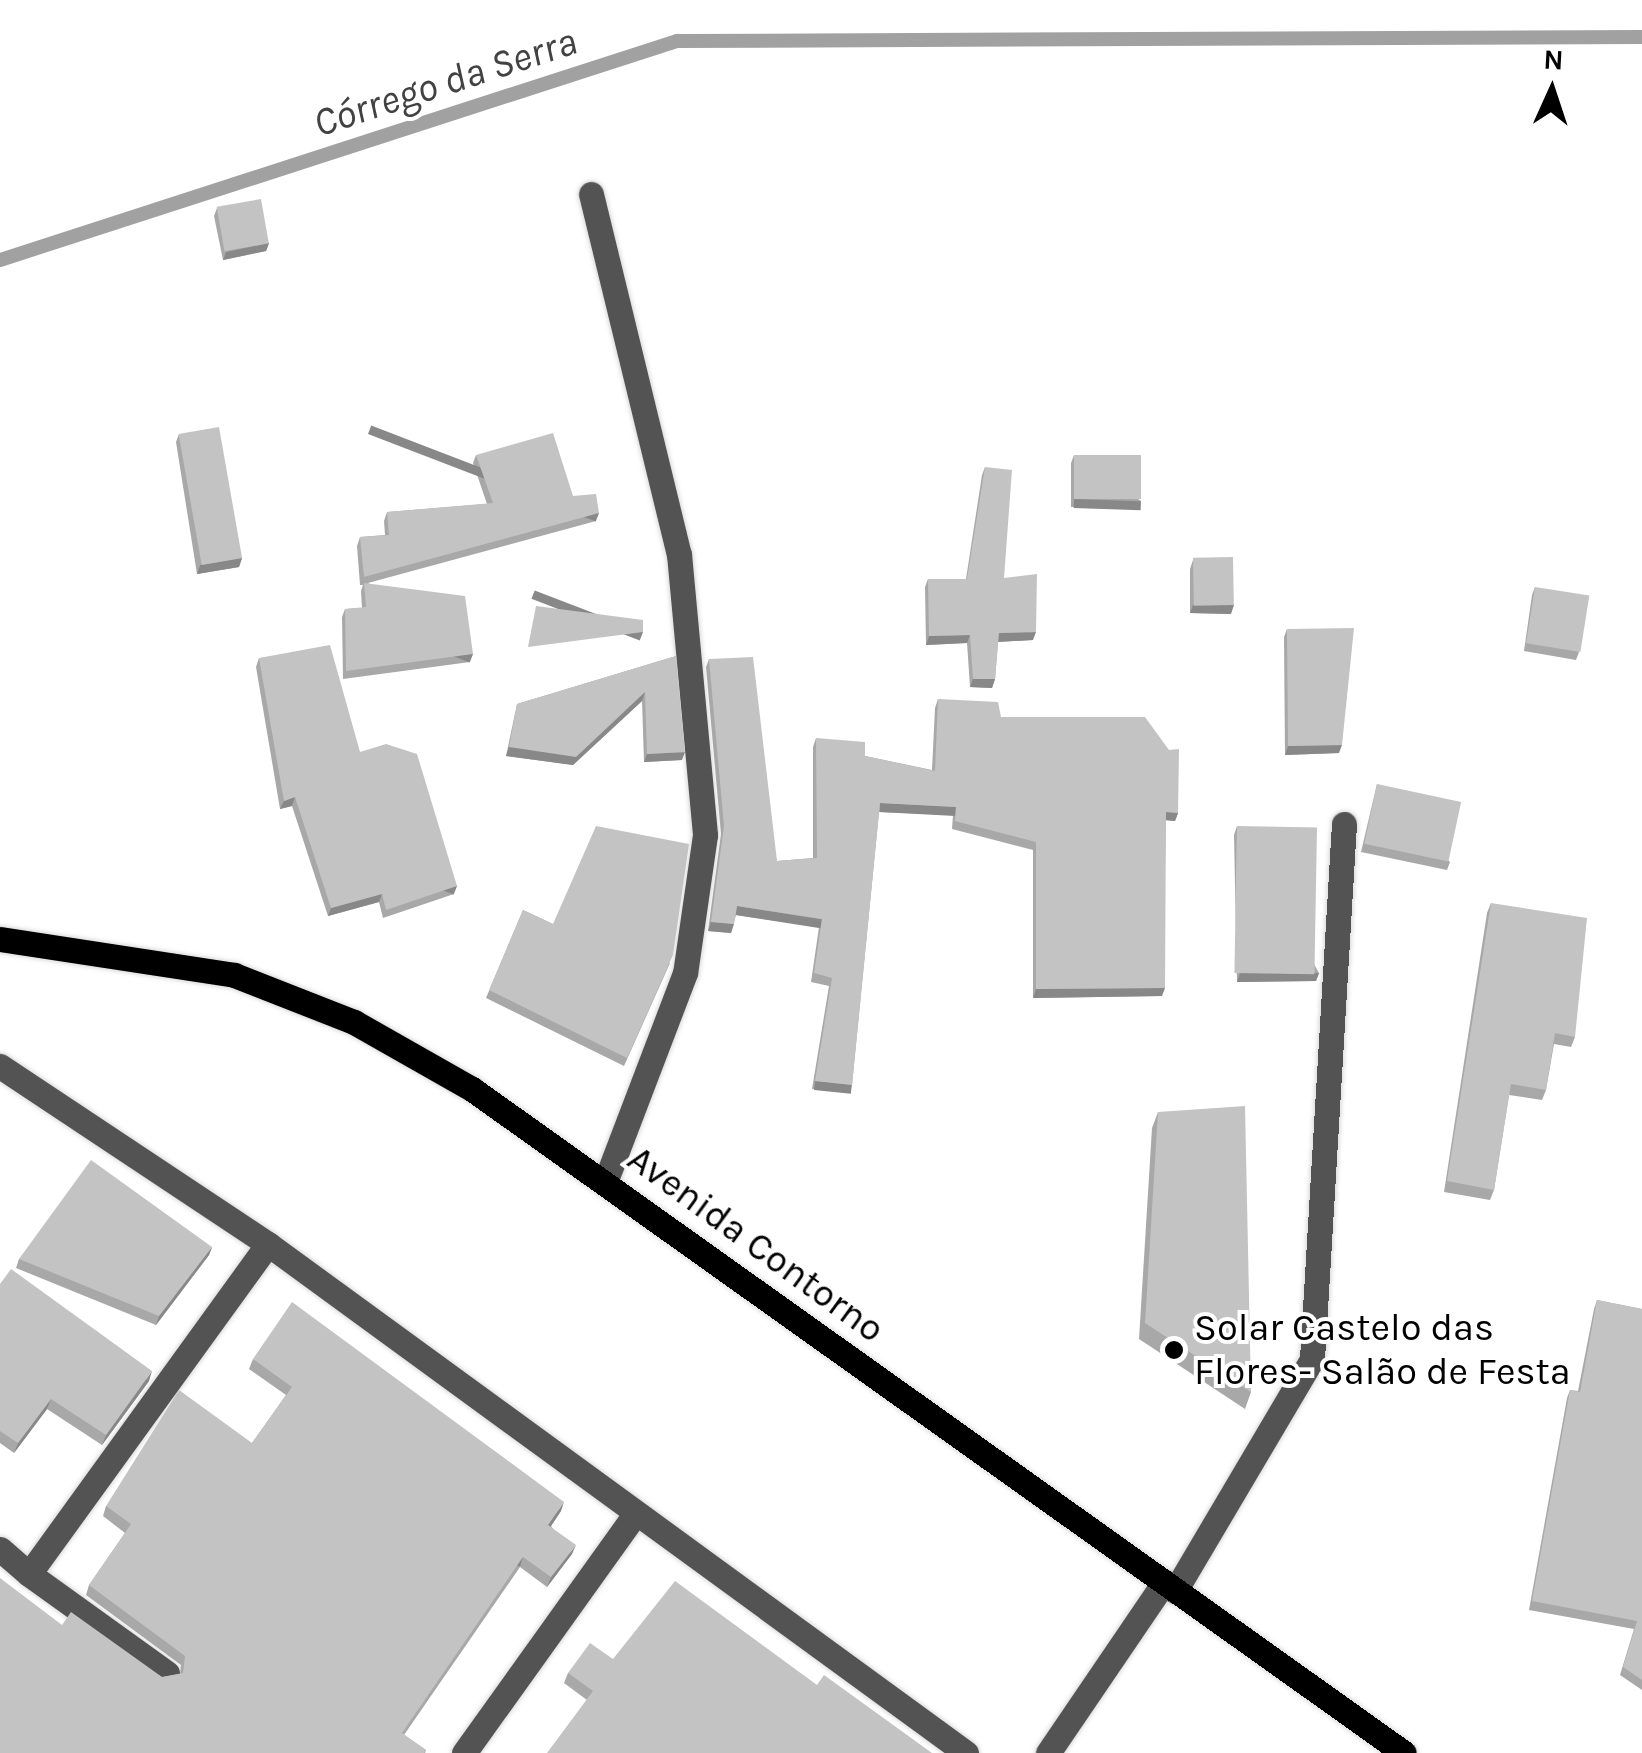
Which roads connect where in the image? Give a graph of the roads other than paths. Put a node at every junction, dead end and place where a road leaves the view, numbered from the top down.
1 (591, 194) dead end
2 (1344, 824) dead end
3 (0, 939) edge
4 (0, 1066) edge
5 (605, 1183) junction
6 (268, 1244) junction
7 (635, 1514) junction
8 (0, 1550) edge
9 (28, 1574) junction
10 (1169, 1587) junction
11 (167, 1672) edge
12 (464, 1753) edge
13 (966, 1753) edge
14 (1048, 1753) edge
15 (1404, 1753) edge

1 - 5 street
2 - 10 street
3 - 5 main road, Avenida Contorno
4 - 6 street
5 - 10 main road, Avenida Contorno
6 - 7 street
6 - 9 street
7 - 12 street
7 - 13 street
8 - 9 street
9 - 11 street
10 - 14 street
10 - 15 main road, Avenida Contorno

